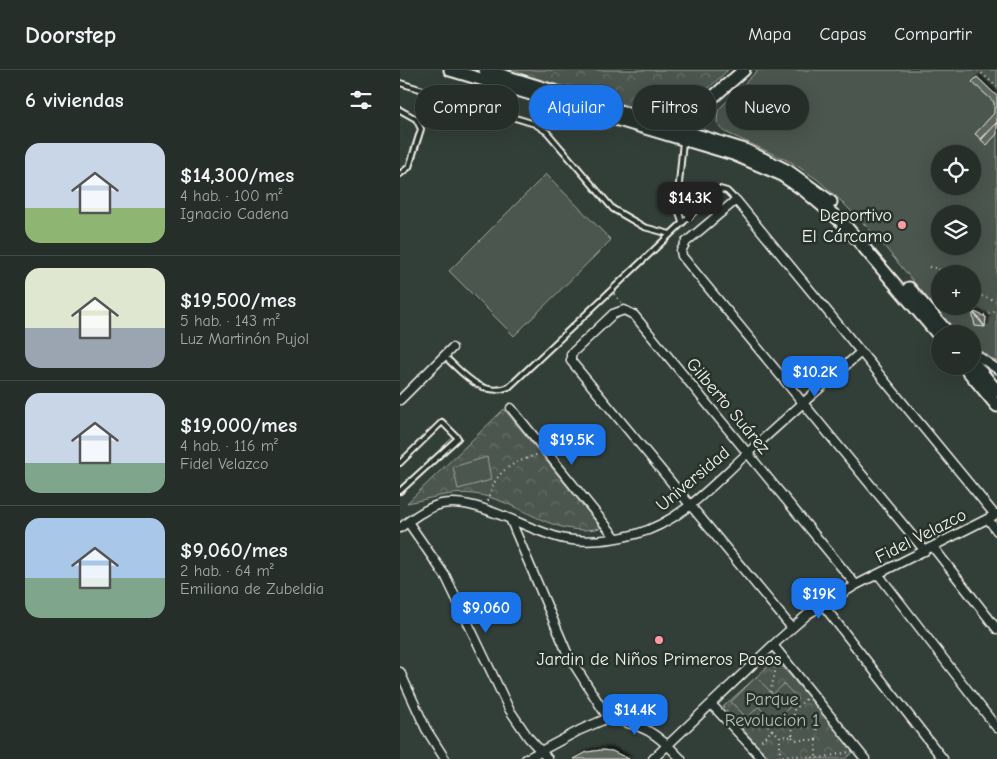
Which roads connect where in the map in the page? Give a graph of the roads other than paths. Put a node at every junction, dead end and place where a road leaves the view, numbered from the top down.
1 (450, 70) edge
2 (486, 70) edge
3 (744, 70) edge
4 (400, 83) edge
5 (400, 110) edge
6 (685, 134) junction
7 (400, 174) edge
8 (736, 200) junction
9 (682, 222) junction
10 (670, 234) junction
11 (941, 325) edge
12 (931, 326) edge
13 (452, 348) dead end
14 (861, 352) junction
15 (444, 356) junction
16 (981, 358) edge
17 (997, 369) edge
18 (981, 372) edge
19 (971, 375) edge
20 (997, 391) edge
21 (400, 400) edge
22 (804, 402) junction
23 (997, 406) edge
24 (511, 408) dead end
25 (747, 453) junction
26 (400, 463) edge
27 (400, 491) edge
28 (690, 504) junction
29 (996, 515) edge
30 (988, 519) junction
31 (511, 521) junction
32 (408, 522) junction
33 (400, 528) edge
34 (997, 531) edge
35 (616, 538) junction
36 (933, 547) junction
37 (925, 551) junction
38 (878, 574) junction
39 (856, 585) junction
40 (823, 605) junction
41 (792, 628) junction
42 (997, 629) edge
43 (773, 645) junction
44 (400, 672) edge
45 (711, 704) junction
46 (608, 718) junction
47 (997, 728) edge
48 (668, 745) junction
49 (541, 751) junction
50 (445, 759) edge
51 (526, 759) edge
52 (548, 759) edge
53 (653, 759) edge
54 (680, 759) edge
55 (763, 759) edge
56 (865, 759) edge
57 (943, 759) edge

1 - 6 main road
2 - 6 main road
3 - 6 main road
4 - 10 lane
5 - 7 lane
6 - 9 lane
6 - 11 main road
6 - 12 main road
8 - 9 lane
8 - 14 street
8 - 22 street
9 - 10 lane
10 - 15 lane
13 - 15 street
14 - 22 street, Universidad
14 - 29 street
15 - 21 street
16 - 17 street
18 - 20 main road
19 - 23 main road
22 - 25 street, Universidad
22 - 37 street
24 - 35 street
25 - 28 street, Universidad
25 - 28 street, Gilberto Suárez
25 - 39 street, Gilberto Suárez
26 - 27 lane
28 - 35 street, Universidad
28 - 41 street
29 - 30 street, Fidel Velazco
30 - 34 street
30 - 36 street, Fidel Velazco
31 - 32 street, Universidad
31 - 35 street, Universidad
31 - 46 street
32 - 33 street, Universidad
32 - 49 street
36 - 37 street, Fidel Velazco
36 - 42 street
37 - 38 street, Fidel Velazco
38 - 39 street, Fidel Velazco
38 - 47 street
39 - 40 street, Fidel Velazco
40 - 41 street, Fidel Velazco
40 - 57 street
41 - 43 street, Fidel Velazco
43 - 45 street, Fidel Velazco
43 - 56 street
44 - 50 street
45 - 48 street, Fidel Velazco
45 - 55 street
46 - 48 street
46 - 49 street
48 - 53 street, Fidel Velazco
48 - 54 street
49 - 51 street
49 - 52 street

